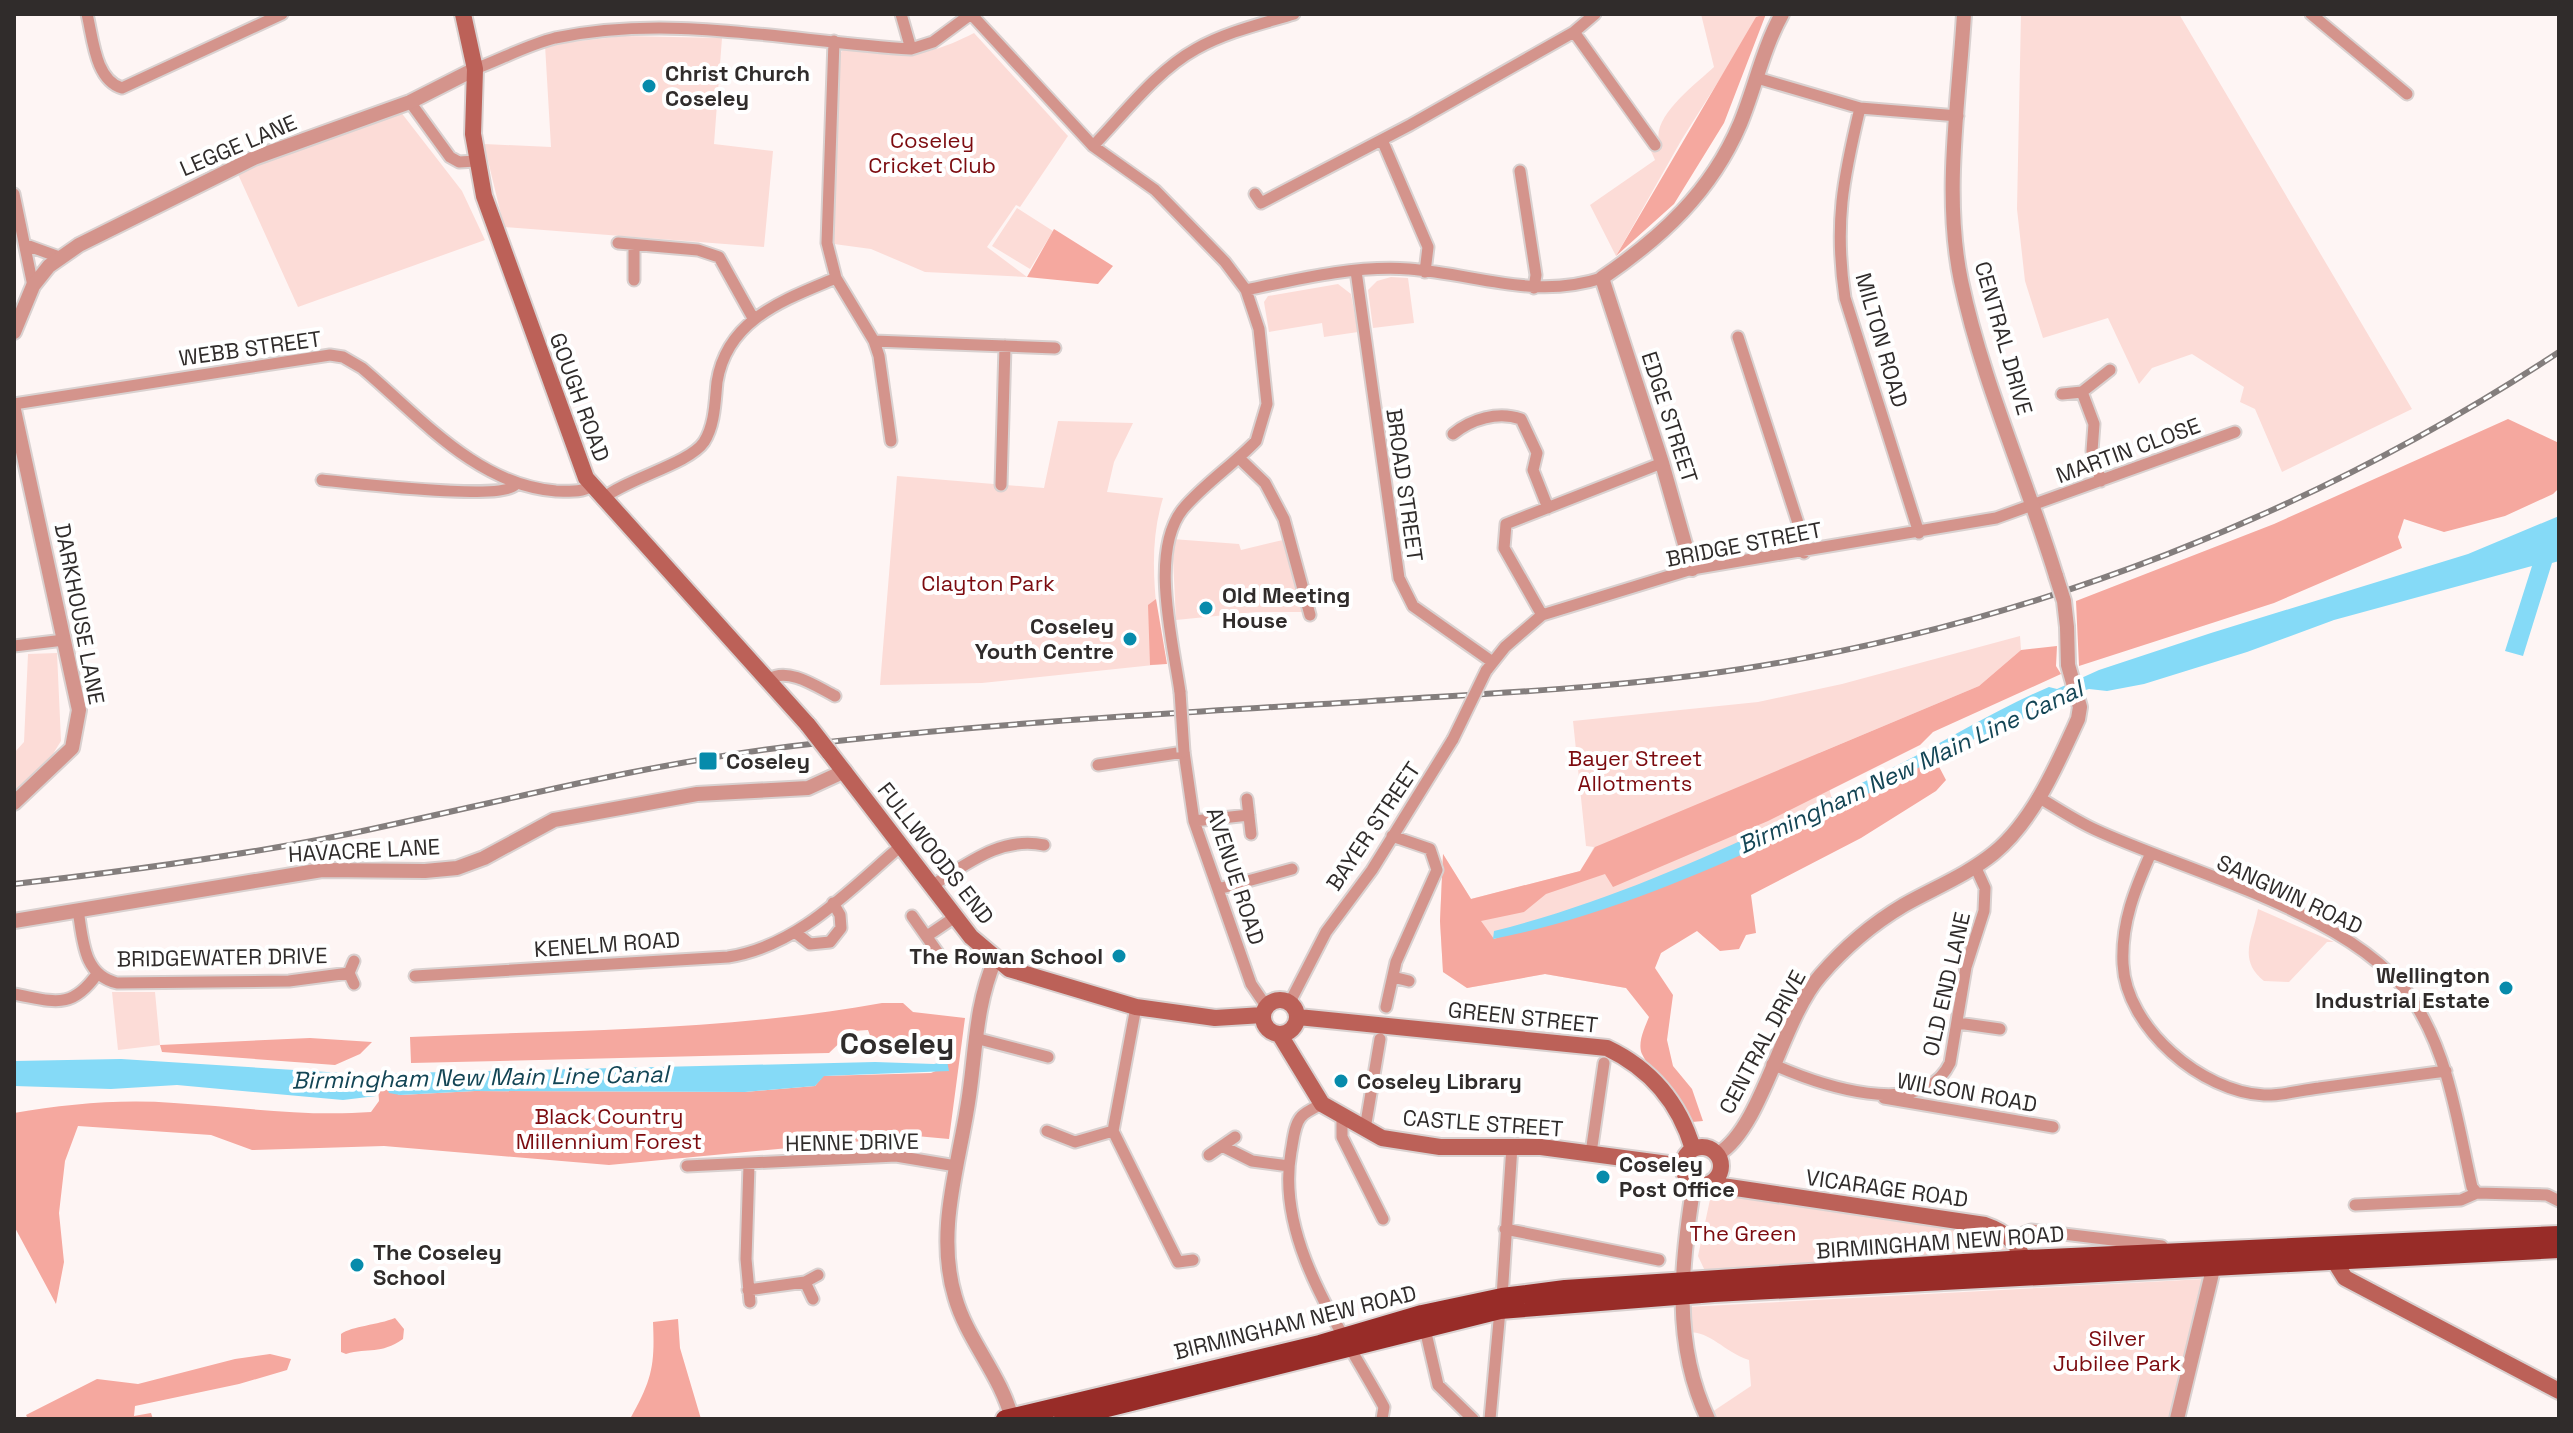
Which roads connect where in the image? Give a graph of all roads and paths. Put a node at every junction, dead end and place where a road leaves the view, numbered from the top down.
1 (87, 14) edge
2 (463, 14) edge
3 (901, 14) edge
4 (971, 14) edge
5 (1294, 14) edge
6 (1595, 14) edge
7 (1782, 14) edge
8 (1964, 14) edge
9 (2311, 14) edge
10 (279, 20) edge
11 (1574, 32) junction
12 (834, 41) junction
13 (911, 49) junction
14 (475, 69) junction
15 (1757, 78) junction
16 (2407, 94) dead end
17 (410, 102) junction
18 (1860, 108) junction
19 (1958, 116) junction
20 (1382, 140) junction
21 (1655, 145) dead end
22 (1093, 146) junction
23 (476, 161) junction
24 (1520, 171) dead end
25 (14, 194) edge
26 (1255, 194) dead end
27 (618, 243) dead end
28 (26, 245) junction
29 (634, 245) junction
30 (59, 257) junction
31 (1356, 271) junction
32 (1425, 272) junction
33 (836, 278) junction
34 (1602, 278) junction
35 (634, 280) dead end
36 (33, 286) junction
37 (1534, 288) junction
38 (1246, 290) junction
39 (753, 318) junction
40 (14, 332) edge
41 (1738, 337) dead end
42 (874, 341) junction
43 (1005, 346) junction
44 (1055, 348) dead end
45 (2110, 370) dead end
46 (2082, 392) junction
47 (2062, 394) dead end
48 (14, 404) edge
49 (14, 410) edge
50 (891, 427) junction
51 (877, 428) dead end
52 (2235, 432) dead end
53 (1453, 434) dead end
54 (891, 441) dead end
55 (1239, 458) junction
56 (1662, 463) junction
57 (322, 480) dead end
58 (2101, 481) junction
59 (515, 485) junction
60 (1001, 485) dead end
61 (597, 492) junction
62 (2034, 506) junction
63 (1548, 508) junction
64 (1919, 533) junction
65 (1804, 553) junction
66 (1692, 569) junction
67 (1310, 615) dead end
68 (1542, 615) junction
69 (64, 640) junction
70 (14, 646) edge
71 (1489, 666) junction
72 (769, 679) junction
73 (835, 696) dead end
74 (1184, 752) junction
75 (1098, 765) dead end
76 (845, 771) junction
77 (2038, 797) junction
78 (1247, 799) dead end
79 (14, 803) edge
80 (1249, 815) junction
81 (1194, 821) junction
82 (1251, 834) dead end
83 (1392, 836) junction
84 (902, 845) junction
85 (1044, 845) dead end
86 (2151, 853) junction
87 (1975, 866) junction
88 (1292, 869) dead end
89 (933, 885) junction
90 (1218, 889) junction
91 (833, 903) junction
92 (78, 910) junction
93 (912, 916) dead end
94 (955, 917) junction
95 (14, 921) edge
96 (796, 933) junction
97 (927, 936) junction
98 (943, 960) dead end
99 (995, 960) junction
100 (354, 961) dead end
101 (97, 974) junction
102 (415, 976) dead end
103 (1393, 977) junction
104 (1409, 981) dead end
105 (14, 994) edge
106 (1136, 1007) junction
107 (1386, 1007) dead end
108 (1294, 1010) junction
109 (1264, 1011) junction
110 (1958, 1023) junction
111 (2000, 1029) dead end
112 (1280, 1035) junction
113 (975, 1038) junction
114 (1380, 1039) dead end
115 (1048, 1057) dead end
116 (1604, 1063) dead end
117 (1772, 1064) junction
118 (2446, 1071) junction
119 (1873, 1096) junction
120 (1322, 1104) junction
121 (1342, 1118) junction
122 (2053, 1127) dead end
123 (1365, 1129) junction
124 (1052, 1130) dead end
125 (1113, 1131) junction
126 (1235, 1137) dead end
127 (1222, 1146) junction
128 (1512, 1146) junction
129 (1693, 1149) junction
130 (1591, 1153) junction
131 (1209, 1155) dead end
132 (1719, 1159) junction
133 (749, 1165) junction
134 (687, 1166) dead end
135 (956, 1166) junction
136 (1289, 1166) junction
137 (1683, 1166) junction
138 (1702, 1184) junction
139 (1755, 1192) junction
140 (2477, 1193) junction
141 (2559, 1201) edge
142 (2355, 1205) dead end
143 (1383, 1219) dead end
144 (1505, 1229) junction
145 (2559, 1235) edge
146 (2010, 1238) junction
147 (2559, 1249) edge
148 (2194, 1251) junction
149 (2328, 1253) junction
150 (1193, 1260) dead end
151 (1659, 1260) dead end
152 (2214, 1265) junction
153 (2025, 1268) junction
154 (818, 1275) dead end
155 (805, 1282) junction
156 (1681, 1288) junction
157 (813, 1299) dead end
158 (1501, 1304) junction
159 (1425, 1329) junction
160 (1348, 1342) junction
161 (2559, 1391) edge
162 (1009, 1419) edge
163 (1063, 1419) edge
164 (1382, 1419) edge
165 (1473, 1419) edge
166 (1490, 1419) edge
167 (1708, 1419) edge
168 (2177, 1419) edge

1 - 10 street
2 - 14 main road, GOUGH ROAD
3 - 13 street
4 - 13 street
4 - 22 street, AVENUE ROAD
5 - 22 street
6 - 11 street
7 - 15 street
8 - 19 street, CENTRAL DRIVE
9 - 16 street
11 - 20 street
11 - 21 street
12 - 13 street
12 - 14 street
12 - 33 street
14 - 17 street, LEGGE LANE
14 - 23 main road, GOUGH ROAD
15 - 18 street
15 - 34 street
17 - 23 street
17 - 30 street, LEGGE LANE
18 - 19 street
18 - 64 street, MILTON ROAD
19 - 62 street, CENTRAL DRIVE
20 - 26 street
20 - 32 street
22 - 38 street, AVENUE ROAD
23 - 61 main road, GOUGH ROAD
24 - 37 street
25 - 28 street
27 - 29 street
28 - 30 street
28 - 36 street
29 - 35 street
29 - 39 street
30 - 36 street, LEGGE LANE
31 - 32 street
31 - 38 street
31 - 71 street, BROAD STREET
32 - 37 street
33 - 39 street
33 - 42 street
34 - 37 street
34 - 56 street, EDGE STREET
36 - 40 street, LEGGE LANE
38 - 55 street, AVENUE ROAD
39 - 61 street
41 - 65 street
42 - 43 street
42 - 50 street
43 - 44 street
43 - 60 street
45 - 46 street
46 - 47 street
46 - 58 street
48 - 59 street, WEBB STREET
49 - 69 street, DARKHOUSE LANE
50 - 51 street
50 - 54 street
52 - 58 street, MARTIN CLOSE
53 - 63 street
55 - 67 street
55 - 74 street, AVENUE ROAD, bridge
56 - 63 street
56 - 66 street, EDGE STREET
57 - 59 street
58 - 62 street, MARTIN CLOSE
59 - 61 street, WEBB STREET
61 - 72 main road, GOUGH ROAD
62 - 64 street, BRIDGE STREET
62 - 77 street, CENTRAL DRIVE, bridge
63 - 68 street
64 - 65 street, BRIDGE STREET
65 - 66 street, BRIDGE STREET
66 - 68 street, BRIDGE STREET
68 - 71 street, BRIDGE STREET
69 - 70 street
69 - 79 street, DARKHOUSE LANE
71 - 83 street, BAYER STREET, bridge
72 - 73 street
72 - 76 main road, GOUGH ROAD, bridge
74 - 75 street
74 - 81 street, AVENUE ROAD
76 - 84 main road, FULLWOODS END
76 - 92 street, HAVACRE LANE
77 - 86 street, SANGWIN ROAD
77 - 87 street, CENTRAL DRIVE
78 - 80 street
80 - 81 street
80 - 82 street
81 - 90 street, AVENUE ROAD
83 - 103 street
83 - 108 street, BAYER STREET
84 - 89 main road, FULLWOODS END
84 - 91 street, KENELM ROAD
85 - 89 street
86 - 118 street, SANGWIN ROAD
86 - 118 street
87 - 110 street, OLD END LANE
87 - 117 street, CENTRAL DRIVE
88 - 90 street
89 - 94 main road, FULLWOODS END
90 - 109 street, AVENUE ROAD
91 - 96 street, KENELM ROAD
91 - 96 street
92 - 95 street, HAVACRE LANE
92 - 101 street, BRIDGEWATER DRIVE
93 - 97 street
94 - 97 street
94 - 99 main road, FULLWOODS END
96 - 102 street, KENELM ROAD
97 - 98 street
99 - 106 main road
99 - 113 street
100 - 101 street, BRIDGEWATER DRIVE
101 - 105 street, BRIDGEWATER DRIVE
103 - 104 street
103 - 107 street
106 - 109 main road
106 - 125 street
108 - 109 main road
108 - 112 main road
108 - 129 main road, GREEN STREET
109 - 112 main road
110 - 111 street
110 - 119 street, OLD END LANE
112 - 120 main road, CASTLE STREET
113 - 115 street
113 - 135 street
114 - 123 street
116 - 130 street
117 - 119 street, OLD END LANE
117 - 132 street, CENTRAL DRIVE
118 - 140 street, SANGWIN ROAD
119 - 122 street, WILSON ROAD
120 - 121 main road, CASTLE STREET
120 - 136 street
121 - 123 main road, CASTLE STREET
121 - 143 street
123 - 128 main road, CASTLE STREET
124 - 125 street
125 - 150 street
126 - 127 street
127 - 131 street
127 - 136 street
128 - 130 main road, CASTLE STREET
128 - 144 street
129 - 132 main road
129 - 137 main road
130 - 137 main road, CASTLE STREET
132 - 138 main road
132 - 139 main road
133 - 134 street, HENNE DRIVE
133 - 135 street, HENNE DRIVE
133 - 155 street
135 - 162 street
136 - 160 street
137 - 138 main road
138 - 139 main road, VICARAGE ROAD
138 - 156 street
139 - 146 main road, VICARAGE ROAD
140 - 141 street
140 - 142 street
144 - 151 street
144 - 158 street
145 - 149 highway, BIRMINGHAM NEW ROAD
146 - 148 street
146 - 153 main road
147 - 149 highway, BIRMINGHAM NEW ROAD
148 - 149 highway, BIRMINGHAM NEW ROAD
148 - 153 highway, BIRMINGHAM NEW ROAD
149 - 152 highway, BIRMINGHAM NEW ROAD
149 - 161 main road
152 - 153 highway, BIRMINGHAM NEW ROAD
152 - 168 street
153 - 156 highway, BIRMINGHAM NEW ROAD
154 - 155 street
155 - 157 street
156 - 158 highway, BIRMINGHAM NEW ROAD
156 - 167 street
158 - 159 highway, BIRMINGHAM NEW ROAD
158 - 160 highway, BIRMINGHAM NEW ROAD
158 - 166 street
159 - 160 highway, BIRMINGHAM NEW ROAD
159 - 165 street
160 - 162 highway, BIRMINGHAM NEW ROAD
160 - 163 highway, BIRMINGHAM NEW ROAD
160 - 164 street

